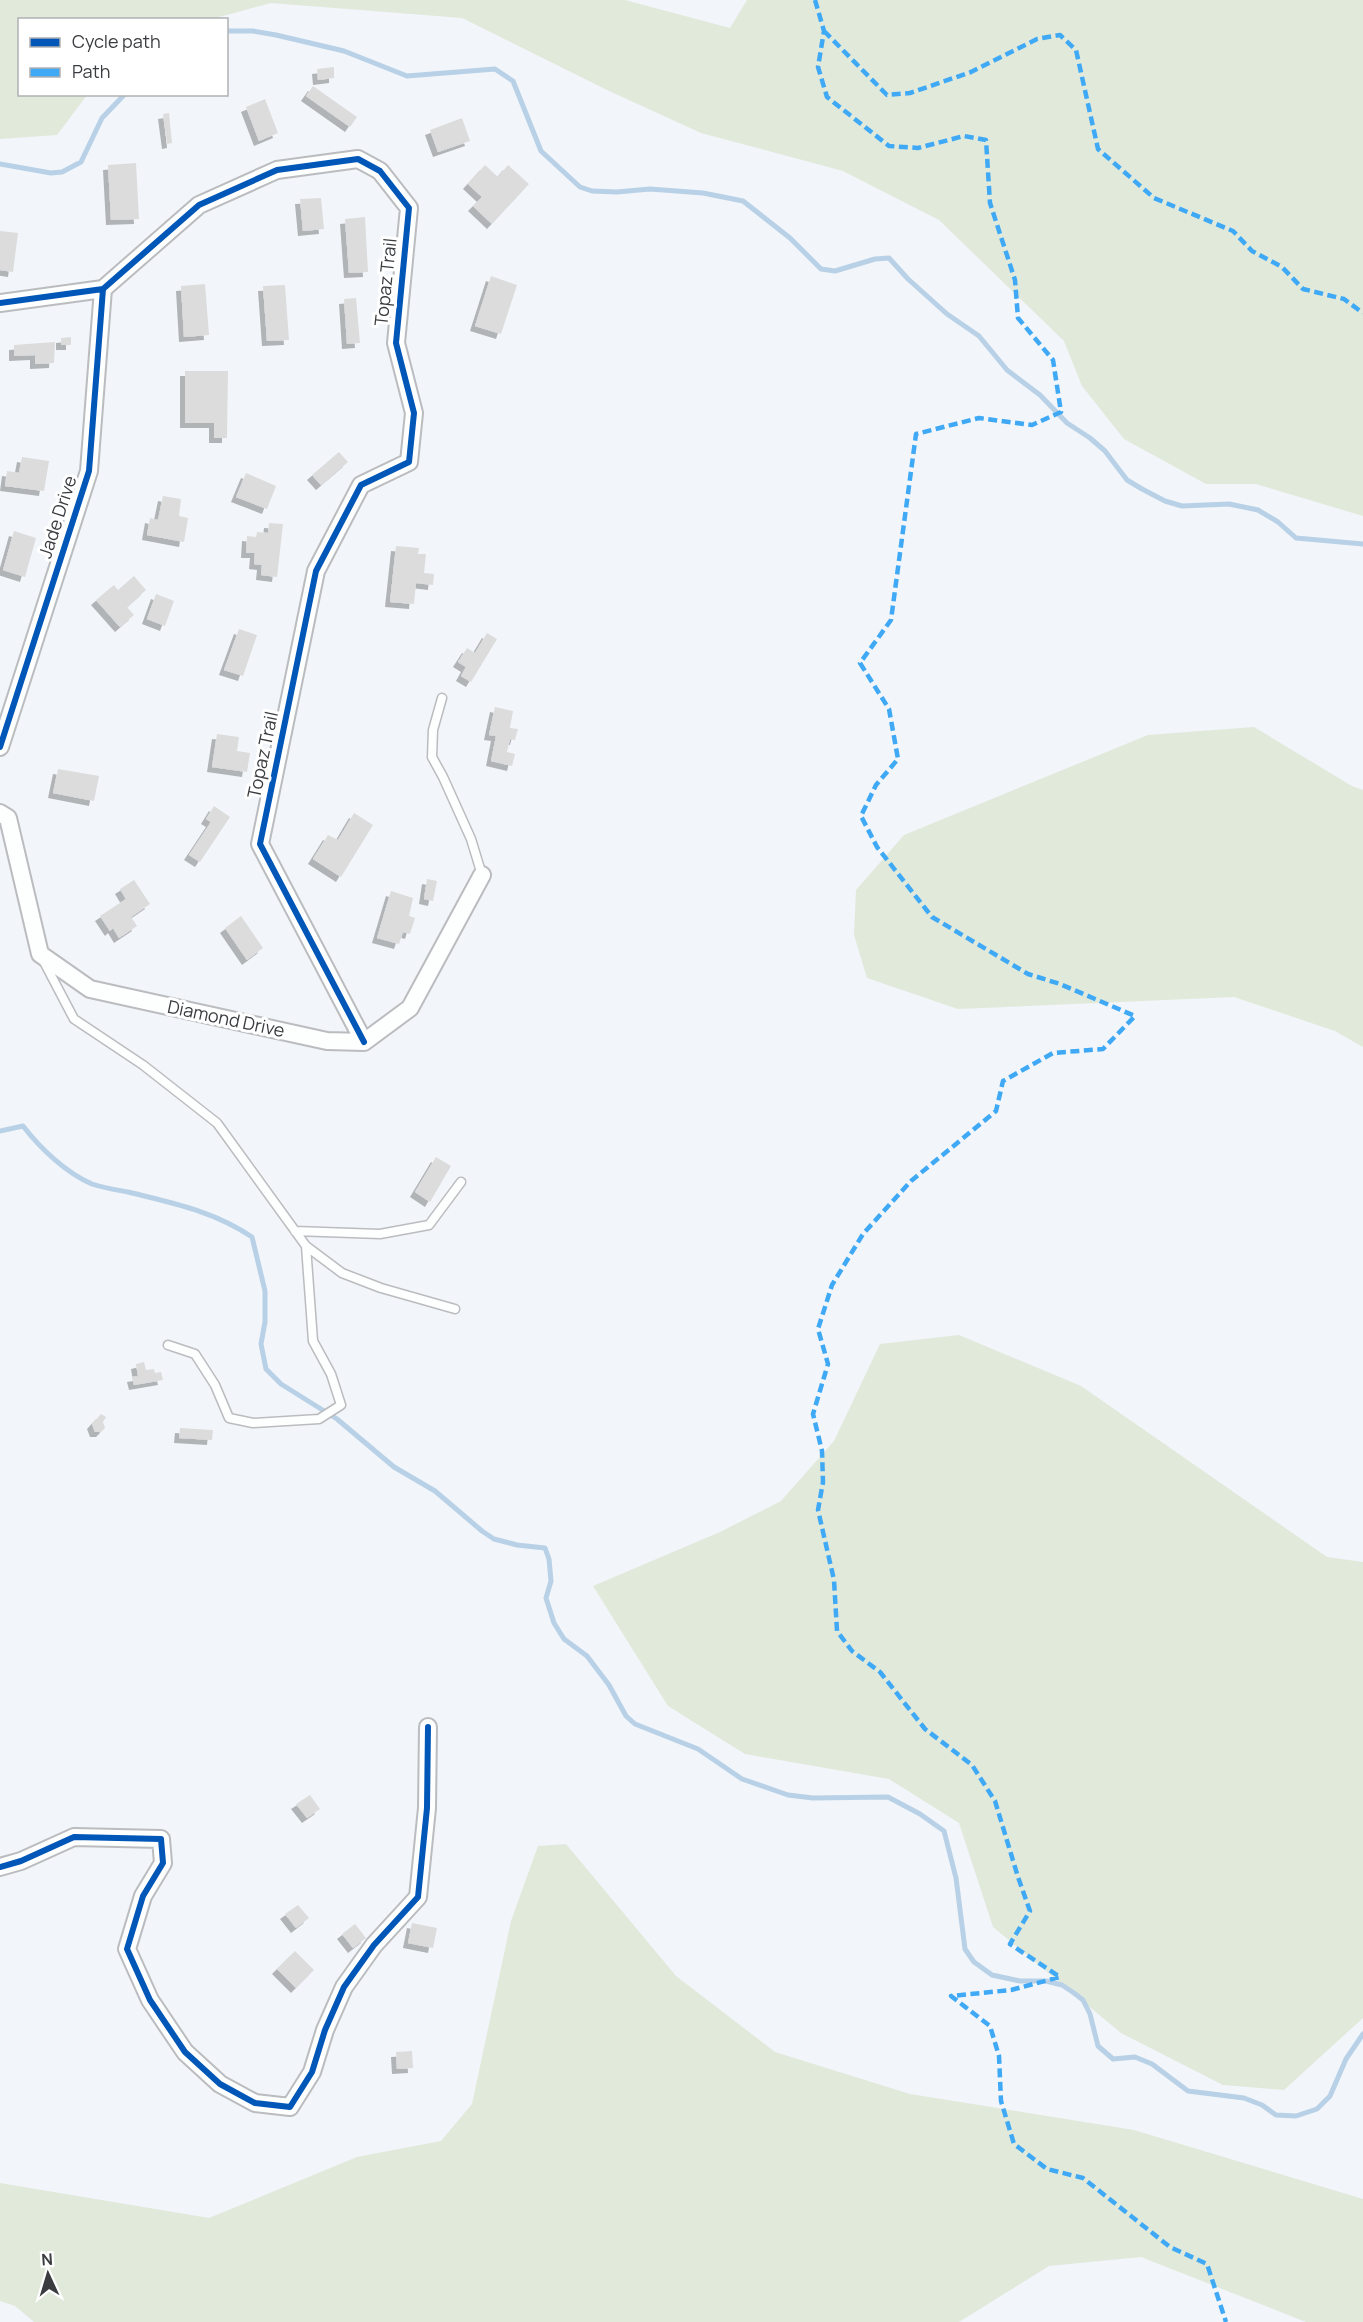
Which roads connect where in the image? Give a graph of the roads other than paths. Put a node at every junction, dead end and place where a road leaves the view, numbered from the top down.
1 (103, 289) junction
2 (0, 303) edge
3 (442, 698) dead end
4 (0, 747) edge
5 (0, 813) edge
6 (482, 875) joint
7 (40, 954) junction
8 (364, 1042) junction
9 (461, 1182) dead end
10 (295, 1231) junction
11 (306, 1246) junction
12 (455, 1309) dead end
13 (168, 1345) dead end
14 (428, 1727) dead end
15 (0, 1867) edge

1 - 2 street
1 - 4 street, Jade Drive
1 - 8 street, Topaz Trail
3 - 6 lane
5 - 7 street
6 - 8 street
7 - 8 street, Diamond Drive
7 - 10 lane
9 - 10 lane
10 - 11 lane
11 - 12 lane
11 - 13 lane
14 - 15 street

